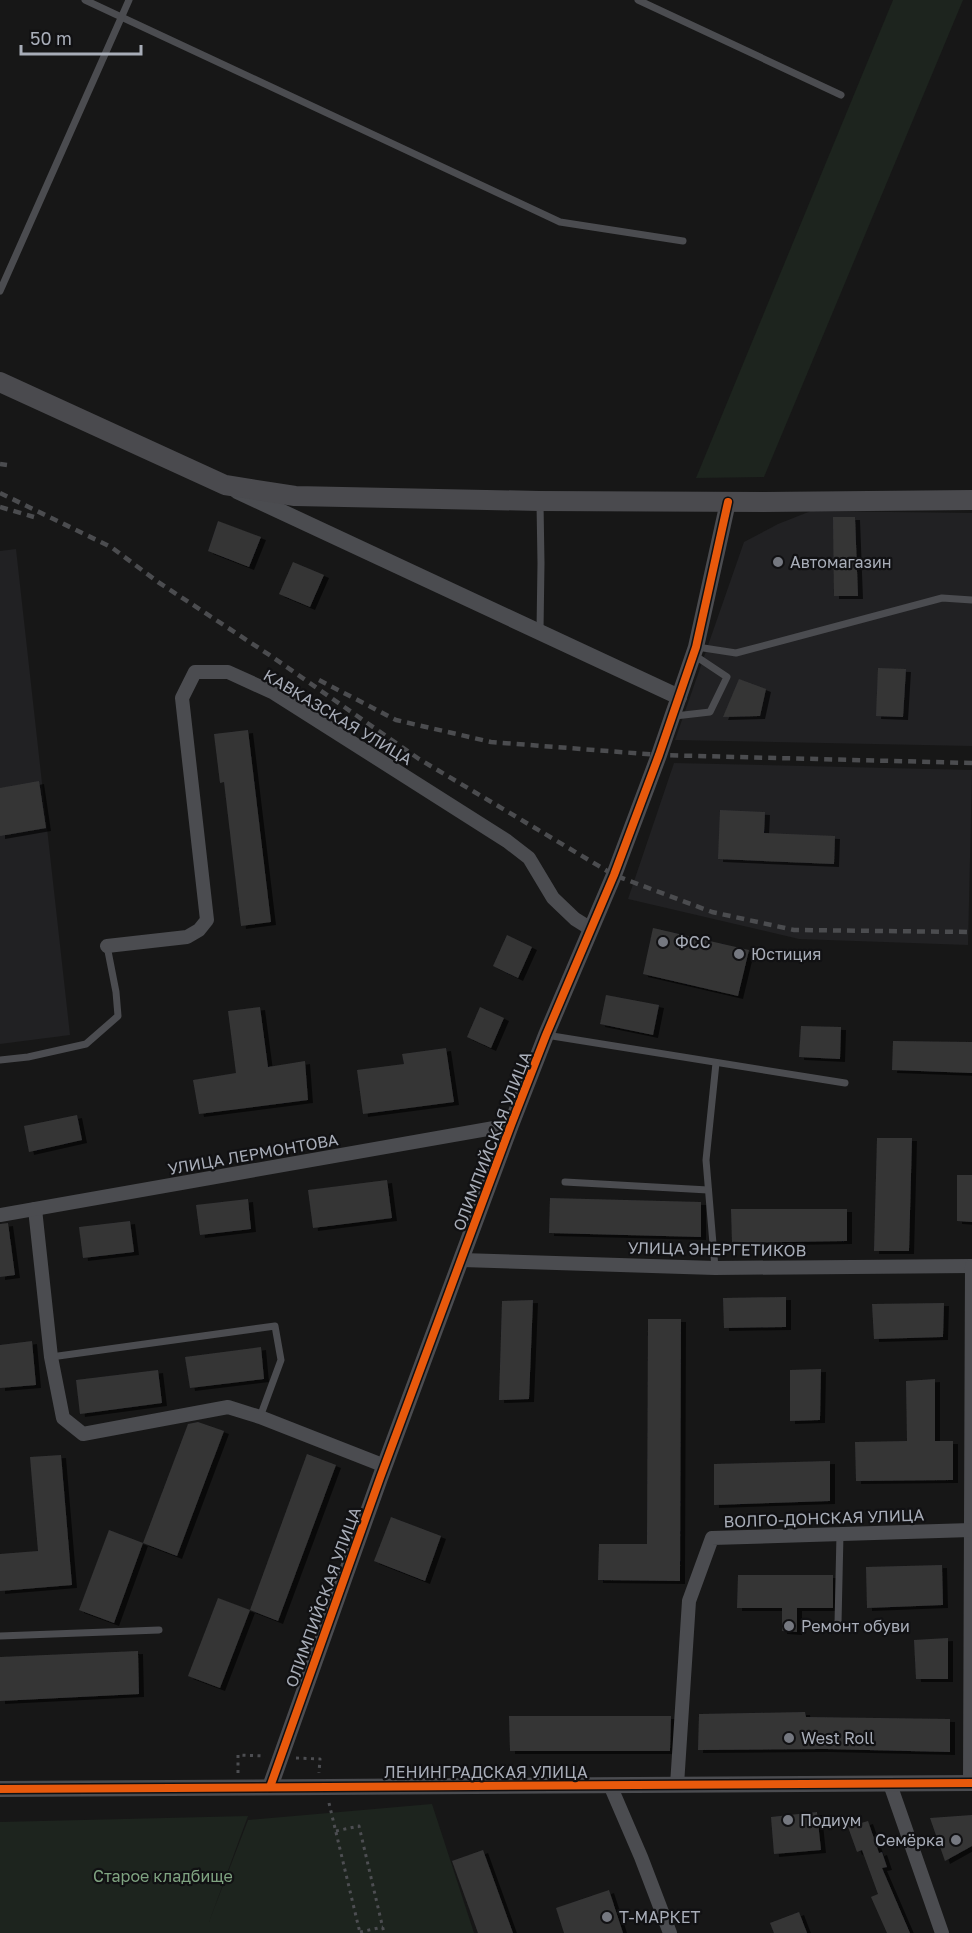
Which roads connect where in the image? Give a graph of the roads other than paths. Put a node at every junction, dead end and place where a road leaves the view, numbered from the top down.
1 (85, 0) edge
2 (129, 0) edge
3 (638, 0) edge
4 (121, 17) junction
5 (841, 95) dead end
6 (683, 241) dead end
7 (0, 291) edge
8 (0, 382) edge
9 (225, 485) junction
10 (972, 500) edge
11 (540, 501) junction
12 (728, 502) junction
13 (972, 600) edge
14 (540, 633) junction
15 (694, 651) junction
16 (679, 697) junction
17 (672, 716) junction
18 (591, 929) junction
19 (107, 946) joint
20 (546, 1035) junction
21 (0, 1060) edge
22 (716, 1063) junction
23 (845, 1083) dead end
24 (511, 1125) junction
25 (565, 1182) dead end
26 (708, 1190) junction
27 (35, 1209) junction
28 (0, 1215) edge
29 (462, 1260) junction
30 (972, 1266) edge
31 (715, 1268) junction
32 (51, 1357) junction
33 (260, 1417) junction
34 (385, 1466) junction
35 (971, 1530) edge
36 (840, 1534) junction
37 (838, 1623) dead end
38 (159, 1630) dead end
39 (0, 1636) edge
40 (971, 1783) edge
41 (890, 1784) junction
42 (610, 1785) junction
43 (677, 1785) junction
44 (270, 1787) junction
45 (0, 1789) edge
46 (670, 1933) edge
47 (942, 1933) edge

1 - 4 lane
2 - 4 lane
3 - 5 lane
4 - 6 lane
4 - 7 lane
8 - 9 main road
9 - 11 main road
9 - 14 street
10 - 12 main road
11 - 12 main road
11 - 14 lane
12 - 15 street, ОЛИМПИЙСКАЯ УЛИЦА
13 - 15 lane
14 - 16 street
15 - 16 street, ОЛИМПИЙСКАЯ УЛИЦА
15 - 17 lane
16 - 17 street, ОЛИМПИЙСКАЯ УЛИЦА
17 - 18 street, ОЛИМПИЙСКАЯ УЛИЦА
18 - 19 street, КАВКАЗСКАЯ УЛИЦА
18 - 20 street, ОЛИМПИЙСКАЯ УЛИЦА
19 - 21 lane
20 - 22 lane
20 - 24 street, ОЛИМПИЙСКАЯ УЛИЦА
22 - 23 lane
22 - 26 lane
24 - 27 street, УЛИЦА ЛЕРМОНТОВА
24 - 29 street, ОЛИМПИЙСКАЯ УЛИЦА
25 - 26 lane
26 - 31 lane
27 - 28 street, УЛИЦА ЛЕРМОНТОВА
27 - 32 street
29 - 31 street, УЛИЦА ЭНЕРГЕТИКОВ
29 - 34 street, ОЛИМПИЙСКАЯ УЛИЦА
30 - 31 street, УЛИЦА ЭНЕРГЕТИКОВ
30 - 35 street
32 - 33 street
32 - 33 lane
33 - 34 street
34 - 44 street, ОЛИМПИЙСКАЯ УЛИЦА
35 - 36 street, ВОЛГО-ДОНСКАЯ УЛИЦА
35 - 40 street
36 - 37 lane
36 - 43 street, ВОЛГО-ДОНСКАЯ УЛИЦА
38 - 39 lane
40 - 41 street, ЛЕНИНГРАДСКАЯ УЛИЦА
41 - 43 street, ЛЕНИНГРАДСКАЯ УЛИЦА
41 - 47 street
42 - 43 street, ЛЕНИНГРАДСКАЯ УЛИЦА
42 - 44 street, ЛЕНИНГРАДСКАЯ УЛИЦА
42 - 46 street
44 - 45 street, ЛЕНИНГРАДСКАЯ УЛИЦА

